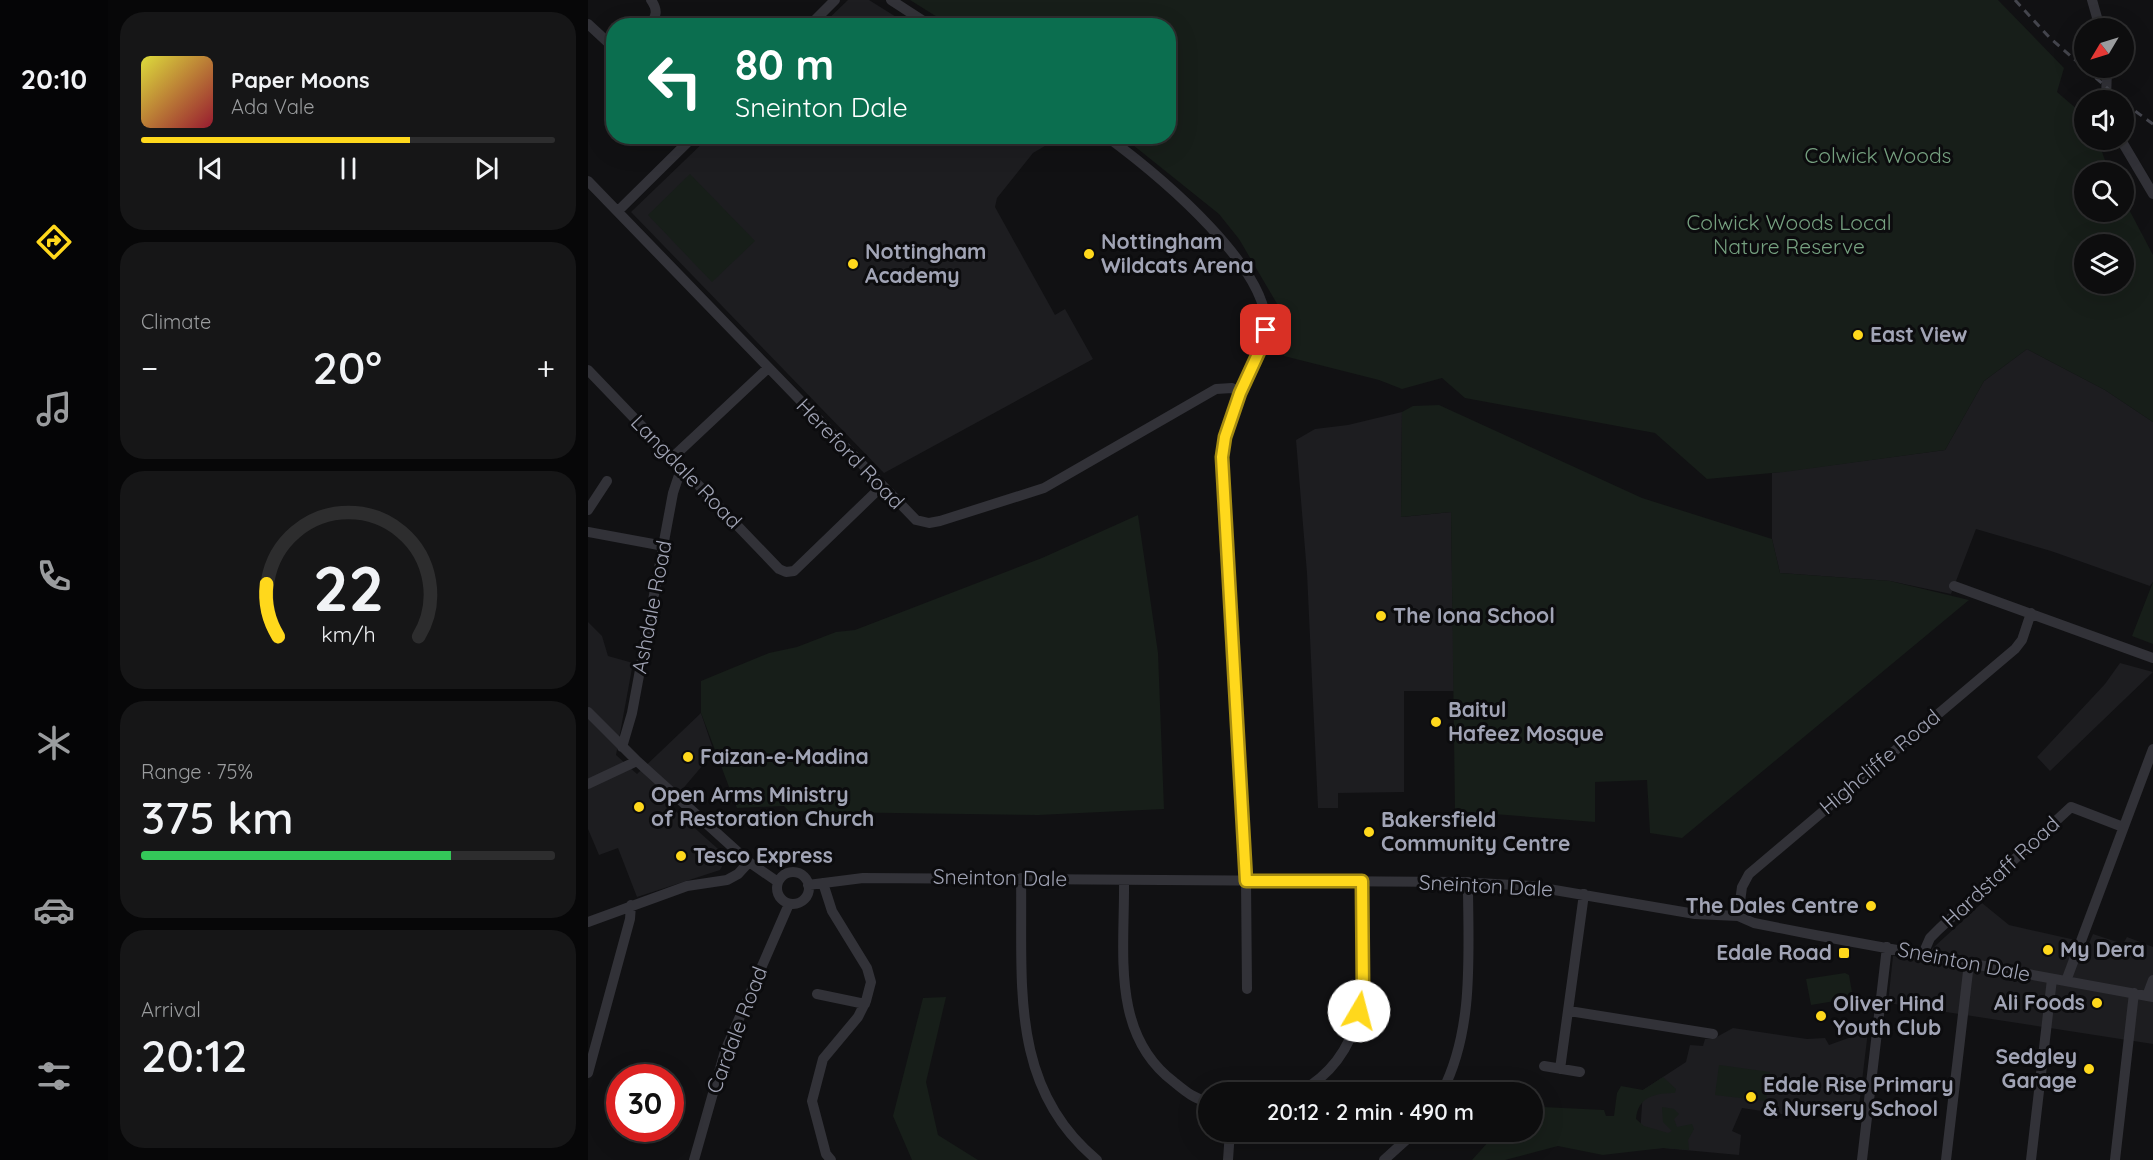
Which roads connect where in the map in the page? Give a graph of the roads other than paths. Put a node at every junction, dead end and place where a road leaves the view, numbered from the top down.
1 (651, 0) edge
2 (835, 0) edge
3 (891, 0) edge
4 (2092, 0) edge
5 (656, 18) edge
6 (817, 18) edge
7 (919, 18) edge
8 (2097, 18) edge
9 (588, 24) edge
10 (606, 41) edge
11 (686, 144) edge
12 (1116, 144) edge
13 (2127, 150) edge
14 (588, 181) edge
15 (2153, 194) edge
16 (618, 211) junction
17 (768, 368) junction
18 (588, 370) edge
19 (1240, 393) junction
20 (673, 457) junction
21 (682, 466) junction
22 (607, 481) dead end
23 (881, 487) junction
24 (588, 510) edge
25 (588, 532) edge
26 (664, 546) junction
27 (1954, 586) dead end
28 (2031, 613) junction
29 (2153, 658) edge
30 (588, 712) edge
31 (622, 747) junction
32 (2153, 749) edge
33 (637, 761) junction
34 (588, 784) edge
35 (2123, 827) junction
36 (749, 862) junction
37 (1021, 878) junction
38 (1124, 880) junction
39 (1246, 881) junction
40 (1362, 881) junction
41 (778, 882) junction
42 (1468, 882) junction
43 (823, 883) junction
44 (808, 885) junction
45 (1584, 894) junction
46 (789, 904) junction
47 (631, 905) junction
48 (1738, 916) junction
49 (588, 922) edge
50 (1887, 947) junction
51 (1923, 954) junction
52 (1969, 963) junction
53 (2052, 979) junction
54 (2153, 980) edge
55 (2066, 981) junction
56 (1247, 989) dead end
57 (2134, 993) junction
58 (817, 994) dead end
59 (2150, 997) edge
60 (865, 1004) junction
61 (1569, 1011) junction
62 (1713, 1034) dead end
63 (590, 1058) edge
64 (1544, 1066) dead end
65 (1560, 1069) junction
66 (1580, 1072) dead end
67 (588, 1073) edge
68 (1312, 1082) edge
69 (1446, 1082) edge
70 (1198, 1099) edge
71 (1229, 1142) edge
72 (1404, 1142) edge
73 (694, 1160) edge
74 (831, 1160) edge
75 (1097, 1160) edge
76 (1228, 1160) edge
77 (1384, 1160) edge
78 (1862, 1160) edge
79 (1946, 1160) edge
80 (2031, 1160) edge
81 (2115, 1160) edge

1 - 5 street
2 - 6 street
3 - 7 street
4 - 8 street
9 - 10 street
11 - 16 street
12 - 19 street
13 - 15 street
14 - 16 street, Hereford Road
16 - 17 street, Hereford Road
17 - 20 street
17 - 23 street, Hereford Road
18 - 20 street, Langdale Road
19 - 23 street, Hereford Road
19 - 39 street
20 - 21 street, Langdale Road
21 - 23 street, Langdale Road
21 - 26 street, Ashdale Road
22 - 24 street
25 - 26 street
26 - 31 street, Ashdale Road
27 - 28 street
28 - 29 street
28 - 48 street, Highcliffe Road
30 - 31 street
31 - 33 street
32 - 35 street
33 - 34 street
33 - 36 street
35 - 51 street, Hardstaff Road
35 - 55 street
36 - 41 street
36 - 47 street
37 - 38 street, Sneinton Dale
37 - 43 street, Sneinton Dale
37 - 75 street
38 - 39 street, Sneinton Dale
38 - 70 street
39 - 40 street, Sneinton Dale
39 - 56 street
40 - 42 street, Sneinton Dale
40 - 68 street
41 - 44 street
41 - 46 street
42 - 45 street, Sneinton Dale
42 - 69 street
43 - 44 street, Sneinton Dale
43 - 60 street
44 - 46 street
45 - 48 street, Sneinton Dale
45 - 61 street
46 - 73 street, Cardale Road
47 - 49 street
47 - 63 street
48 - 50 street, Sneinton Dale
50 - 51 street, Sneinton Dale
50 - 78 street
51 - 52 street, Sneinton Dale
52 - 53 street, Sneinton Dale
52 - 79 street
53 - 55 street, Sneinton Dale
53 - 80 street
54 - 59 street
55 - 57 street, Sneinton Dale
57 - 59 street, Sneinton Dale
57 - 81 street
58 - 60 street
60 - 74 street
61 - 62 street
61 - 65 street
63 - 67 street
64 - 65 street
65 - 66 street
71 - 76 street
72 - 77 street

